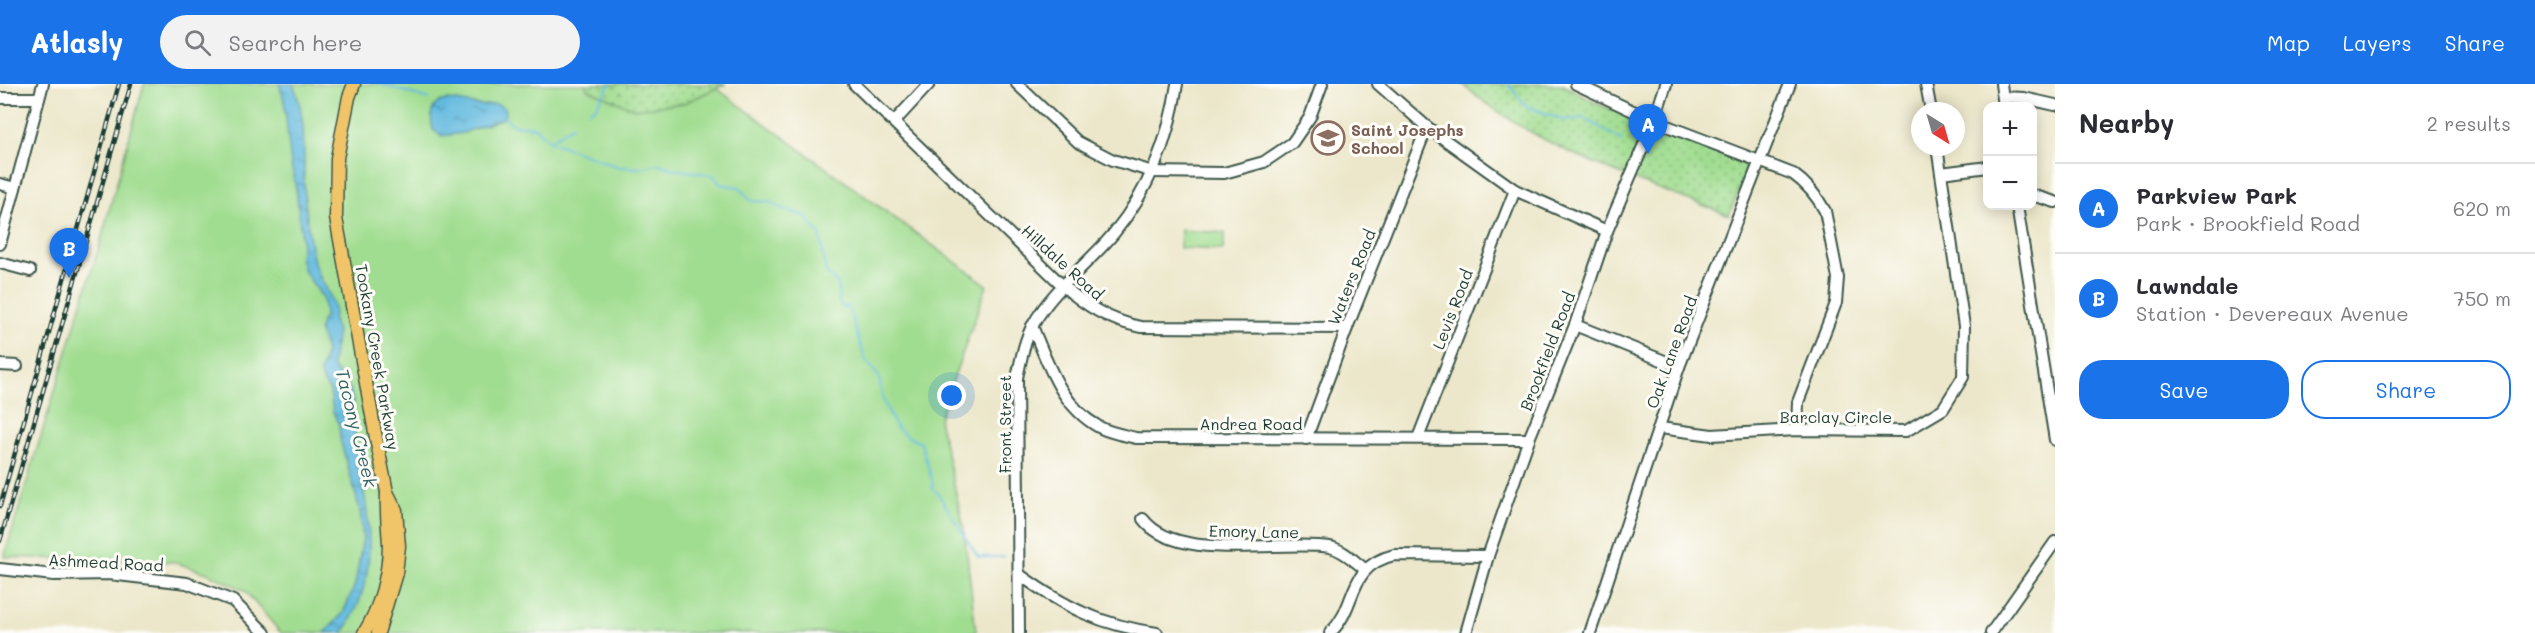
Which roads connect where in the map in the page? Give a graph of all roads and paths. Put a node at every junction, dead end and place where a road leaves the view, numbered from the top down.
1 (43, 84) edge
2 (354, 84) edge
3 (854, 84) edge
4 (929, 84) edge
5 (1017, 84) edge
6 (1177, 84) edge
7 (1323, 84) edge
8 (1378, 84) edge
9 (1576, 84) edge
10 (1666, 84) edge
11 (1790, 84) edge
12 (1926, 84) edge
13 (2001, 84) edge
14 (0, 98) edge
15 (39, 98) junction
16 (1929, 102) edge
17 (2004, 102) edge
18 (2055, 105) edge
19 (1654, 120) junction
20 (894, 122) junction
21 (1427, 128) junction
22 (1938, 156) edge
23 (1761, 160) junction
24 (1983, 168) edge
25 (1153, 172) junction
26 (1941, 173) junction
27 (0, 184) edge
28 (15, 188) junction
29 (1515, 190) junction
30 (2037, 197) edge
31 (2055, 202) edge
32 (2018, 210) edge
33 (1607, 231) junction
34 (0, 244) edge
35 (0, 263) edge
36 (30, 271) dead end
37 (1062, 285) junction
38 (1575, 325) junction
39 (1032, 326) junction
40 (1347, 328) junction
41 (0, 365) edge
42 (17, 366) dead end
43 (1679, 367) junction
44 (1660, 428) junction
45 (1797, 430) junction
46 (1418, 438) junction
47 (1306, 439) junction
48 (1529, 439) junction
49 (2055, 440) edge
50 (387, 492) junction
51 (1143, 519) dead end
52 (2055, 542) edge
53 (1488, 556) junction
54 (2, 569) edge
55 (1365, 569) junction
56 (1020, 575) junction
57 (265, 633) edge
58 (364, 633) edge
59 (378, 633) edge
60 (1019, 633) edge
61 (1157, 633) edge
62 (1330, 633) edge
63 (1466, 633) edge
64 (1590, 633) edge
65 (1991, 633) edge

1 - 15 street
2 - 50 main road, Tookany Creek Parkway
3 - 20 street, Hilldale Road
4 - 20 street
5 - 25 street
6 - 25 street, Front Street
7 - 25 street
8 - 21 street
9 - 19 street
10 - 19 street, Brookfield Road
11 - 23 street, Oak Lane Road
12 - 16 street
13 - 17 street
14 - 15 street
15 - 28 street
17 - 18 street
19 - 23 street
19 - 33 street, Brookfield Road
20 - 37 street, Hilldale Road
21 - 29 street
21 - 40 street, Waters Road
22 - 26 street, Barclay Circle
23 - 43 street, Oak Lane Road
23 - 45 street
24 - 26 street
25 - 37 street, Front Street
26 - 45 street, Barclay Circle
27 - 28 street
28 - 34 street
29 - 33 street
29 - 46 street, Levis Road
30 - 31 street
32 - 49 street
33 - 38 street, Brookfield Road
35 - 36 street
37 - 39 street, Front Street
37 - 40 street, Hilldale Road
38 - 43 street
38 - 48 street, Brookfield Road
39 - 47 street, Andrea Road
39 - 56 street, Front Street
40 - 47 street, Waters Road
41 - 42 street
43 - 44 street, Oak Lane Road
44 - 45 street, Barclay Circle
44 - 64 street, Oak Lane Road
46 - 47 street, Andrea Road
46 - 48 street, Andrea Road
48 - 53 street, Brookfield Road
50 - 58 main road
50 - 59 main road, Tookany Creek Parkway
51 - 55 street, Emory Lane
52 - 65 street
53 - 55 street
53 - 63 street, Brookfield Road
54 - 57 street, Ashmead Road
55 - 62 street
56 - 60 street, Front Street
56 - 61 street

